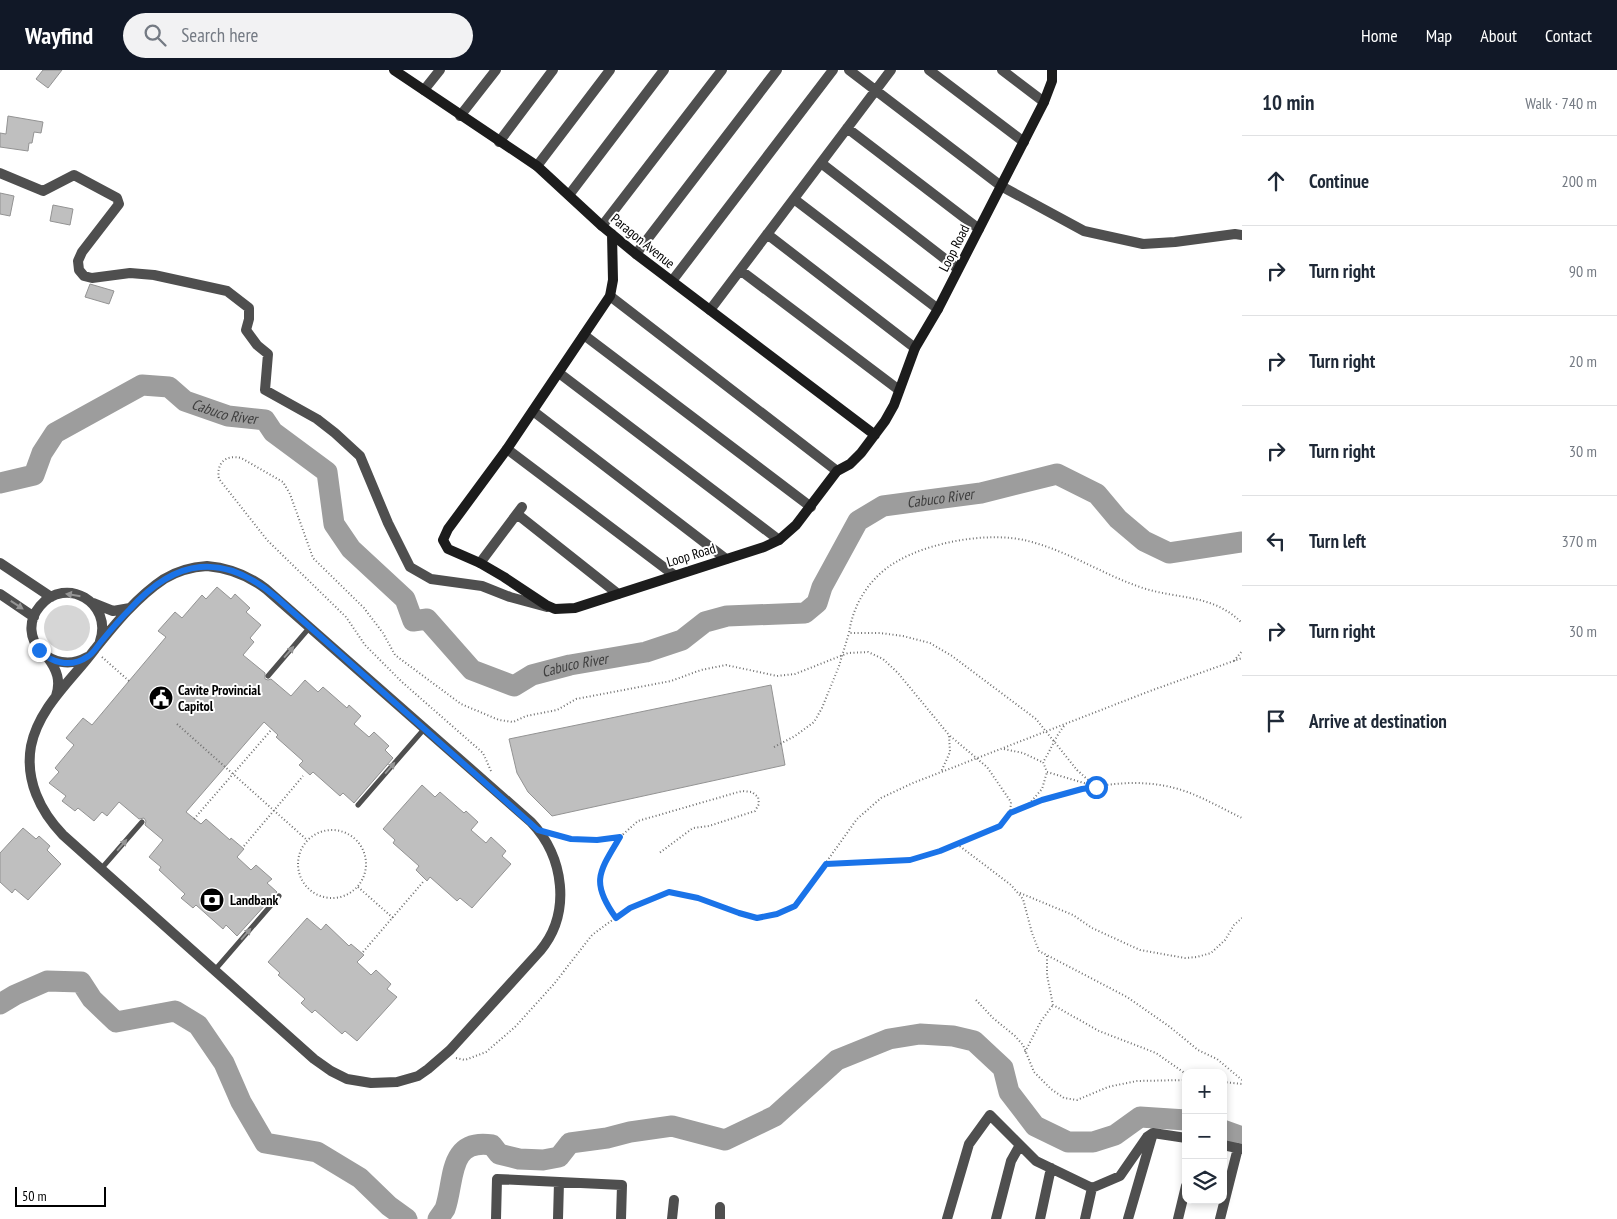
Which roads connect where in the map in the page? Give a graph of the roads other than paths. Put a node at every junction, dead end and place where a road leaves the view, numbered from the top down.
1 (394, 70) edge
2 (440, 70) edge
3 (496, 70) edge
4 (553, 70) edge
5 (610, 70) edge
6 (664, 70) edge
7 (722, 70) edge
8 (777, 70) edge
9 (833, 70) edge
10 (849, 70) edge
11 (891, 70) edge
12 (929, 70) edge
13 (1052, 70) edge
14 (1004, 71) edge
15 (424, 90) junction
16 (876, 91) junction
17 (1044, 102) junction
18 (460, 116) junction
19 (847, 128) junction
20 (499, 142) junction
21 (1024, 142) junction
22 (820, 163) junction
23 (536, 166) junction
24 (0, 173) edge
25 (1001, 186) junction
26 (569, 195) junction
27 (794, 199) junction
28 (602, 226) junction
29 (979, 229) junction
30 (612, 234) junction
31 (767, 234) junction
32 (1242, 235) edge
33 (636, 254) junction
34 (958, 269) junction
35 (740, 270) junction
36 (672, 282) junction
37 (610, 296) junction
38 (938, 309) junction
39 (710, 310) junction
40 (584, 335) junction
41 (915, 348) junction
42 (559, 373) junction
43 (899, 390) junction
44 (533, 411) junction
45 (875, 435) junction
46 (507, 449) junction
47 (837, 471) junction
48 (811, 507) junction
49 (779, 540) junction
50 (726, 559) junction
51 (0, 563) edge
52 (480, 563) junction
53 (674, 575) junction
54 (0, 594) edge
55 (618, 594) junction
56 (51, 597) junction
57 (92, 602) junction
58 (130, 608) junction
59 (555, 609) junction
60 (34, 617) junction
61 (310, 628) junction
62 (95, 650) junction
63 (48, 658) junction
64 (268, 676) dead end
65 (53, 700) junction
66 (425, 728) junction
67 (358, 805) dead end
68 (142, 822) dead end
69 (101, 869) junction
70 (279, 896) dead end
71 (214, 971) junction
72 (1153, 1133) junction
73 (1182, 1137) edge
74 (1020, 1145) junction
75 (1227, 1146) edge
76 (1240, 1148) edge
77 (1051, 1168) junction
78 (559, 1182) junction
79 (1092, 1188) junction
80 (674, 1200) dead end
81 (1182, 1202) edge
82 (720, 1207) dead end
83 (496, 1219) edge
84 (558, 1219) edge
85 (620, 1219) edge
86 (672, 1219) edge
87 (720, 1219) edge
88 (948, 1219) edge
89 (996, 1219) edge
90 (1040, 1219) edge
91 (1085, 1219) edge
92 (1128, 1219) edge
93 (1178, 1219) edge
94 (1220, 1219) edge

1 - 15 street, Paragon Avenue
2 - 15 street
3 - 18 street
4 - 20 street
5 - 23 street
6 - 26 street
7 - 28 street
8 - 33 street
9 - 36 street
10 - 16 street
11 - 16 street
12 - 21 street
13 - 17 street, Loop Road
14 - 17 street
15 - 18 street, Paragon Avenue
16 - 19 street
16 - 25 street
17 - 21 street, Loop Road
18 - 20 street, Paragon Avenue
19 - 22 street
19 - 29 street
20 - 23 street, Paragon Avenue
21 - 25 street, Loop Road
22 - 27 street
22 - 34 street
23 - 26 street, Paragon Avenue
24 - 59 street
25 - 29 street, Loop Road
25 - 32 street
26 - 28 street, Paragon Avenue
27 - 31 street
27 - 38 street
28 - 30 street, Paragon Avenue
29 - 34 street, Loop Road
30 - 33 street, Paragon Avenue
30 - 37 street
31 - 35 street
31 - 41 street
33 - 36 street, Paragon Avenue
34 - 38 street, Loop Road
35 - 39 street
35 - 43 street
36 - 39 street, Paragon Avenue
37 - 40 street
37 - 47 street
38 - 41 street, Loop Road
39 - 45 street, Paragon Avenue
40 - 42 street
40 - 48 street
41 - 43 street, Loop Road
42 - 44 street
42 - 49 street
43 - 45 street, Loop Road
44 - 46 street
44 - 50 street
45 - 47 street, Loop Road
46 - 52 street
46 - 53 street
47 - 48 street, Loop Road
48 - 49 street, Loop Road
49 - 50 street, Loop Road
50 - 53 street, Loop Road
51 - 56 street
52 - 55 street
52 - 59 street
53 - 55 street, Loop Road
54 -> 60 street
55 - 59 street, Loop Road
57 -> 56 street
56 - 60 street
57 - 58 street
57 - 62 street
58 - 61 street
58 - 62 street
60 - 63 street
64 -> 61 lane
61 - 66 street
62 - 63 street
62 - 65 street
63 - 65 street
65 - 69 street
67 -> 66 lane
66 - 71 street
69 -> 68 lane
69 - 71 street
71 -> 70 lane
72 - 73 street
72 - 79 street
72 - 92 street
74 - 77 street
74 - 88 street
74 - 89 street
75 - 76 street
76 - 94 street
77 - 79 street
77 - 90 street
78 - 83 street
78 - 84 street
78 - 85 street
79 - 91 street
80 - 86 street
81 - 93 street
82 - 87 street

